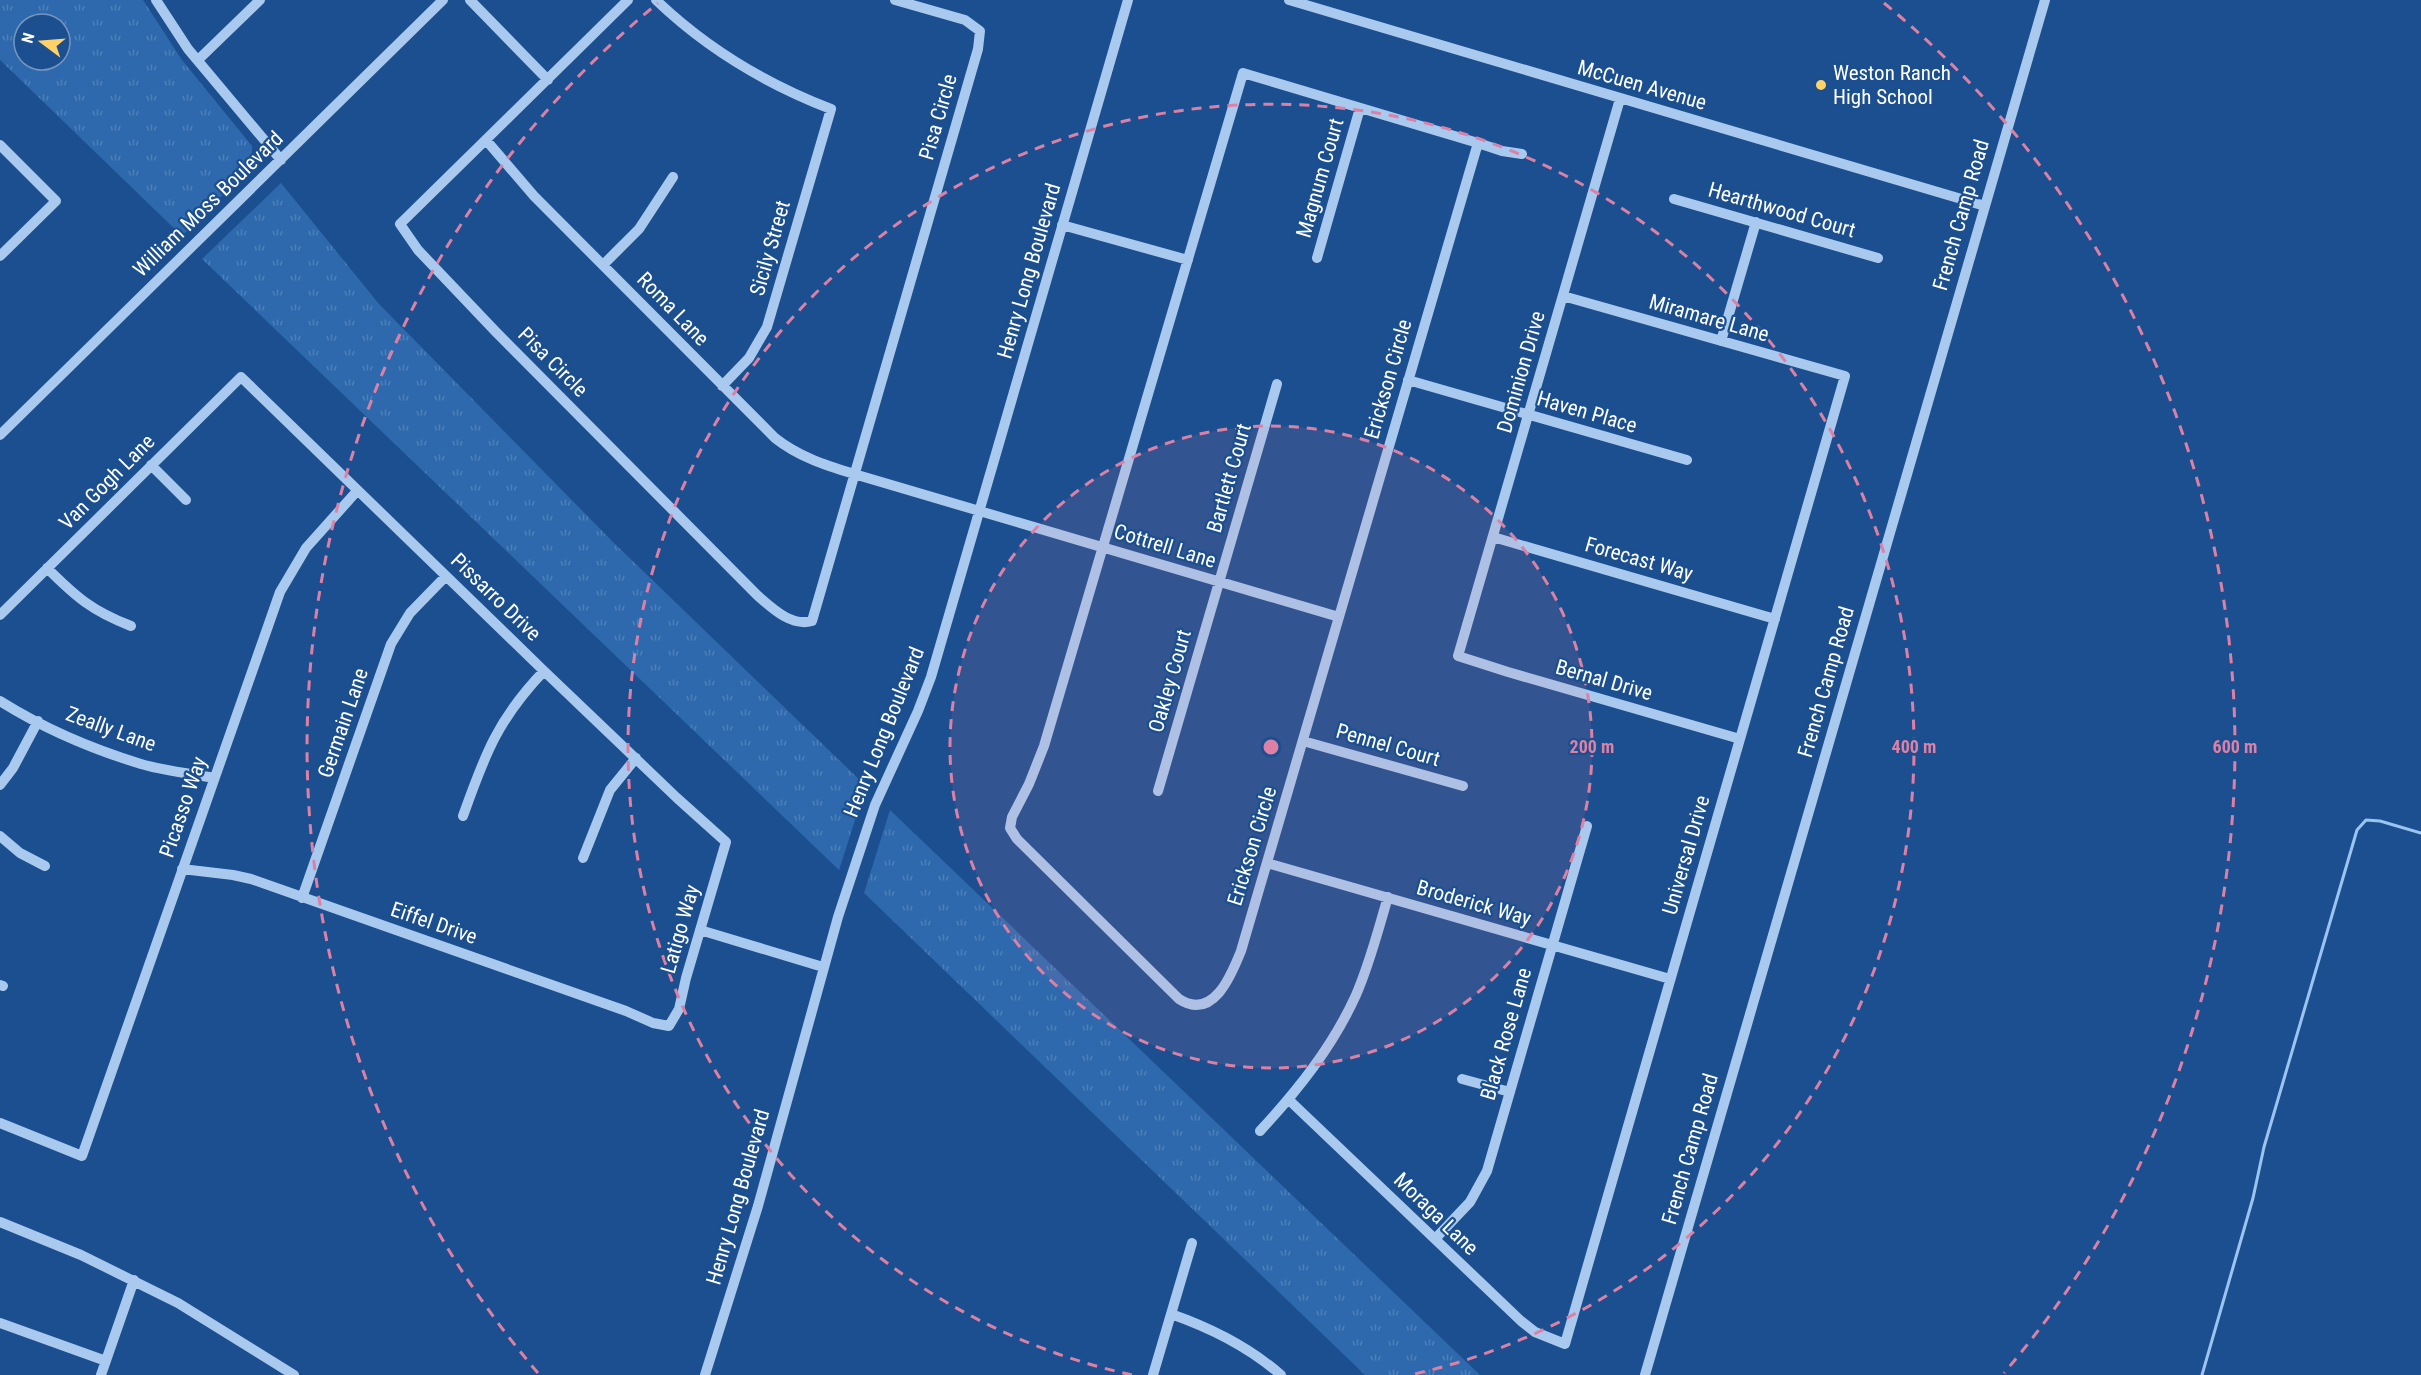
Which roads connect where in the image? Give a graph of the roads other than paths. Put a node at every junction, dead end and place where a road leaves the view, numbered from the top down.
1 (156, 0) edge
2 (260, 0) edge
3 (443, 0) edge
4 (470, 0) edge
5 (628, 0) edge
6 (656, 0) edge
7 (895, 0) edge
8 (1128, 0) edge
9 (1289, 0) edge
10 (2044, 0) edge
11 (198, 60) junction
12 (548, 81) junction
13 (1620, 99) junction
14 (1360, 108) junction
15 (486, 140) junction
16 (1478, 143) junction
17 (0, 145) edge
18 (1522, 154) dead end
19 (281, 160) junction
20 (674, 177) dead end
21 (1674, 199) dead end
22 (1985, 206) junction
23 (1756, 222) junction
24 (1062, 225) junction
25 (0, 256) edge
26 (1317, 258) dead end
27 (1878, 258) dead end
28 (1188, 260) junction
29 (603, 266) junction
30 (1563, 296) junction
31 (1721, 341) junction
32 (1845, 376) joint
33 (242, 377) joint
34 (1408, 380) junction
35 (1277, 384) dead end
36 (722, 386) junction
37 (1528, 416) junction
38 (0, 435) edge
39 (1687, 460) dead end
40 (151, 465) junction
41 (854, 474) junction
42 (357, 491) junction
43 (186, 500) dead end
44 (979, 512) junction
45 (1492, 537) junction
46 (1101, 547) junction
47 (47, 568) junction
48 (446, 576) junction
49 (1219, 582) junction
50 (0, 615) edge
51 (1339, 617) junction
52 (1775, 619) junction
53 (131, 626) dead end
54 (1458, 656) joint
55 (544, 671) junction
56 (0, 701) edge
57 (38, 722) junction
58 (1740, 739) junction
59 (1303, 741) junction
60 (636, 758) junction
61 (214, 778) junction
62 (0, 785) edge
63 (1463, 786) dead end
64 (1158, 791) dead end
65 (463, 816) dead end
66 (1587, 826) dead end
67 (0, 836) edge
68 (726, 842) joint
69 (583, 858) dead end
70 (1267, 863) junction
71 (45, 866) dead end
72 (182, 869) junction
73 (1388, 897) junction
74 (302, 898) junction
75 (700, 930) junction
76 (1552, 946) junction
77 (823, 967) junction
78 (1670, 979) junction
79 (669, 1026) joint
80 (1462, 1079) dead end
81 (1510, 1092) junction
82 (1288, 1100) junction
83 (0, 1123) edge
84 (1260, 1131) dead end
85 (0, 1222) edge
86 (1435, 1239) junction
87 (1192, 1243) dead end
88 (134, 1280) junction
89 (1171, 1314) junction
90 (0, 1323) edge
91 (1564, 1344) joint
92 (106, 1361) junction
93 (100, 1375) edge
94 (294, 1375) edge
95 (705, 1375) edge
96 (1153, 1375) edge
97 (1281, 1375) edge
98 (1645, 1375) edge

1 - 11 street
2 - 11 street
3 - 19 street, William Moss Boulevard
4 - 12 street
5 - 12 street, Pisa Circle
6 - 36 street, Sicily Street
7 - 41 street, Pisa Circle
8 - 24 street, Henry Long Boulevard
9 - 13 street, McCuen Avenue
10 - 22 street, French Camp Road
11 - 19 street
12 - 15 street, Pisa Circle
13 - 22 street, McCuen Avenue
13 - 30 street, Dominion Drive
14 - 16 street, Erickson Circle
14 - 26 street, Magnum Court
14 - 28 street, Erickson Circle
15 - 29 street, Roma Lane
15 - 41 street, Pisa Circle
16 - 18 street
16 - 34 street, Erickson Circle
17 - 25 street
19 - 38 street, William Moss Boulevard
20 - 29 street
21 - 23 street, Hearthwood Court
22 - 98 street, French Camp Road
23 - 27 street, Hearthwood Court
23 - 31 street
24 - 28 street
24 - 44 street, Henry Long Boulevard
28 - 46 street, Erickson Circle
29 - 36 street, Roma Lane
30 - 31 street, Miramare Lane
30 - 37 street, Dominion Drive
31 - 32 street, Miramare Lane
32 - 52 street, Universal Drive
33 - 40 street, Van Gogh Lane
33 - 42 street, Pissarro Drive
34 - 37 street, Haven Place
34 - 51 street, Erickson Circle
35 - 49 street, Bartlett Court
36 - 41 street, Roma Lane
37 - 39 street, Haven Place
37 - 45 street, Dominion Drive
40 - 43 street
40 - 47 street, Van Gogh Lane
41 - 44 street
42 - 48 street, Pissarro Drive
42 - 61 street, Picasso Way
44 - 46 street, Cottrell Lane
44 - 77 street, Henry Long Boulevard
45 - 52 street, Forecast Way
45 - 54 street, Dominion Drive
46 - 49 street, Cottrell Lane
46 - 70 street, Erickson Circle
47 - 50 street, Van Gogh Lane
47 - 53 street
48 - 55 street, Pissarro Drive
48 - 74 street, Germain Lane
49 - 51 street, Cottrell Lane
49 - 64 street, Oakley Court
51 - 59 street, Erickson Circle
52 - 58 street, Universal Drive
54 - 58 street, Bernal Drive
55 - 60 street, Pissarro Drive
55 - 65 street
56 - 57 street, Zeally Lane
57 - 61 street, Zeally Lane
57 - 62 street
58 - 78 street, Universal Drive
59 - 63 street, Pennel Court
59 - 70 street, Erickson Circle
60 - 68 street, Pissarro Drive
60 - 69 street
61 - 72 street, Picasso Way
66 - 76 street, Black Rose Lane
67 - 71 street
68 - 75 street, Latigo Way
70 - 73 street, Broderick Way
72 - 74 street, Eiffel Drive
72 - 83 street, Picasso Way
73 - 76 street, Broderick Way
73 - 82 street
74 - 79 street, Eiffel Drive
75 - 77 street
75 - 79 street, Latigo Way
76 - 78 street, Broderick Way
76 - 81 street, Black Rose Lane
77 - 95 street, Henry Long Boulevard
78 - 91 street, Universal Drive
80 - 81 street
81 - 86 street, Black Rose Lane
82 - 84 street
82 - 86 street, Moraga Lane
85 - 88 street
86 - 91 street, Moraga Lane
87 - 89 street
88 - 92 street
88 - 94 street
89 - 96 street
89 - 97 street
90 - 92 street
92 - 93 street

